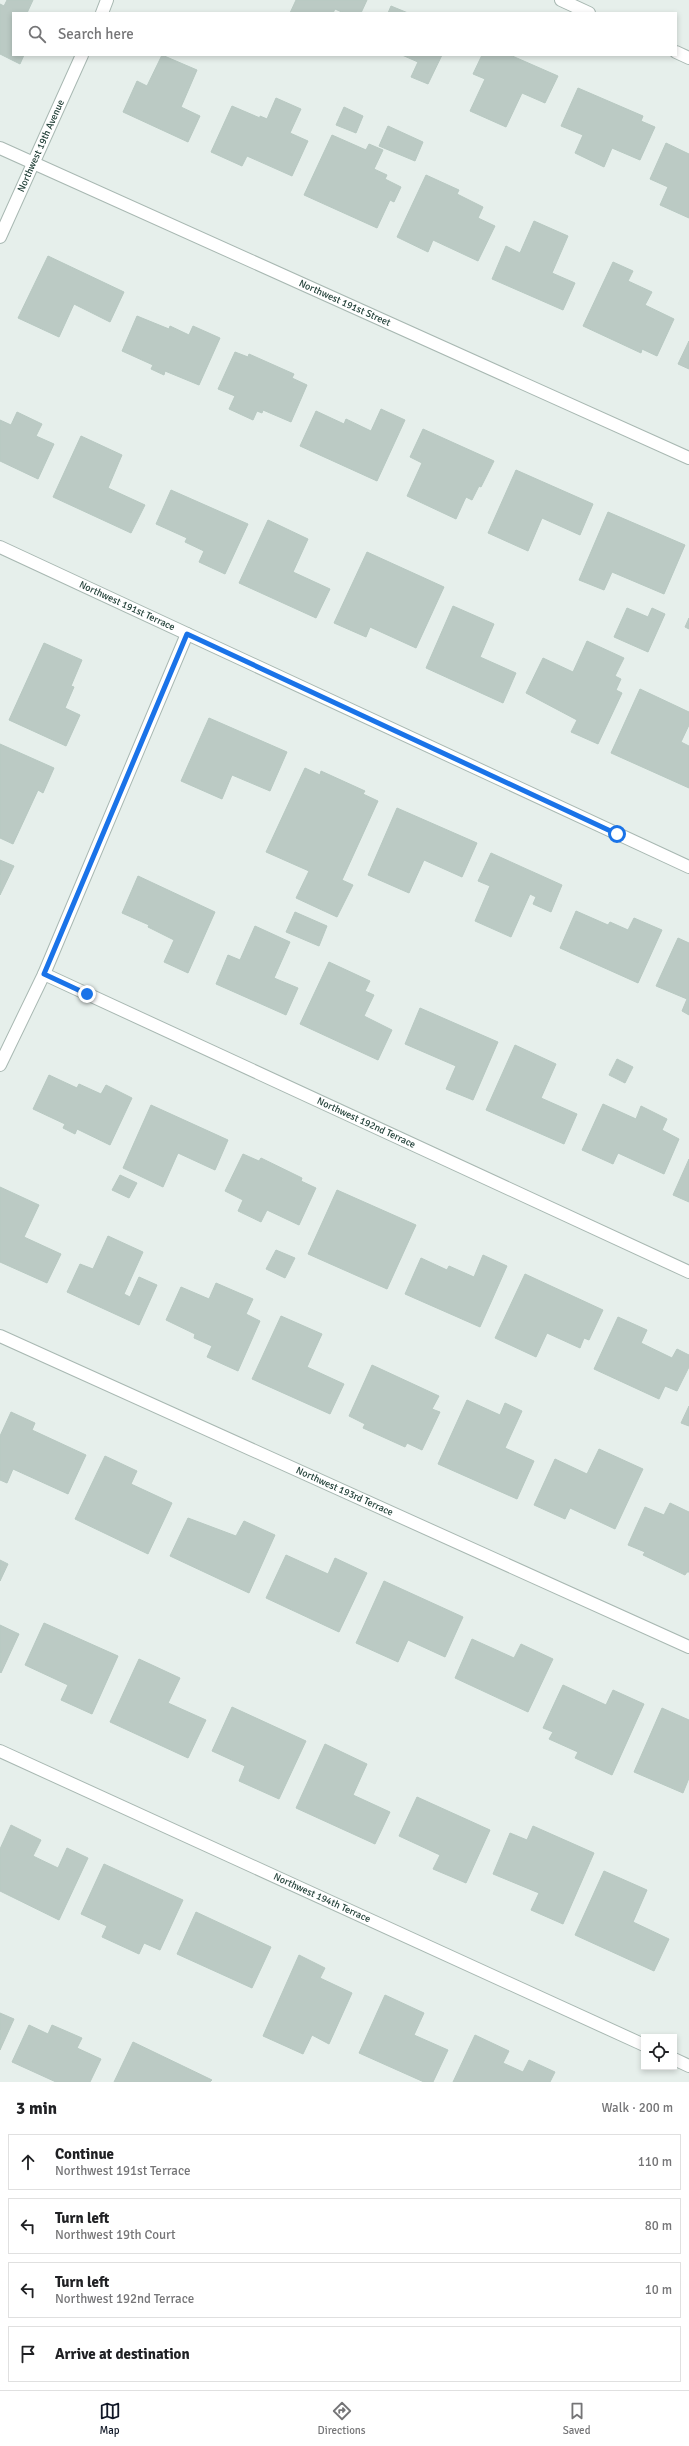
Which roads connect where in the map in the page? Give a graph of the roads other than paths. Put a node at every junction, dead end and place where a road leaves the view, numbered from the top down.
1 (107, 0) edge
2 (561, 0) edge
3 (102, 12) edge
4 (587, 12) edge
5 (677, 52) edge
6 (82, 56) edge
7 (689, 58) edge
8 (0, 148) edge
9 (33, 164) junction
10 (0, 237) edge
11 (689, 458) edge
12 (0, 547) edge
13 (187, 634) junction
14 (689, 867) edge
15 (44, 974) junction
16 (0, 1065) edge
17 (689, 1272) edge
18 (0, 1336) edge
19 (689, 1647) edge
20 (0, 1751) edge
21 (641, 2044) edge
22 (677, 2060) edge
23 (689, 2066) edge

1 - 3 street
2 - 4 street
5 - 7 street
6 - 9 street, Northwest 19th Avenue
8 - 9 street, Northwest 191st Street
9 - 10 street, Northwest 19th Avenue
9 - 11 street, Northwest 191st Street
12 - 13 street, Northwest 191st Terrace
13 - 14 street, Northwest 191st Terrace
13 - 15 street
15 - 16 street
15 - 17 street, Northwest 192nd Terrace
18 - 19 street, Northwest 193rd Terrace
20 - 21 street, Northwest 194th Terrace
22 - 23 street

